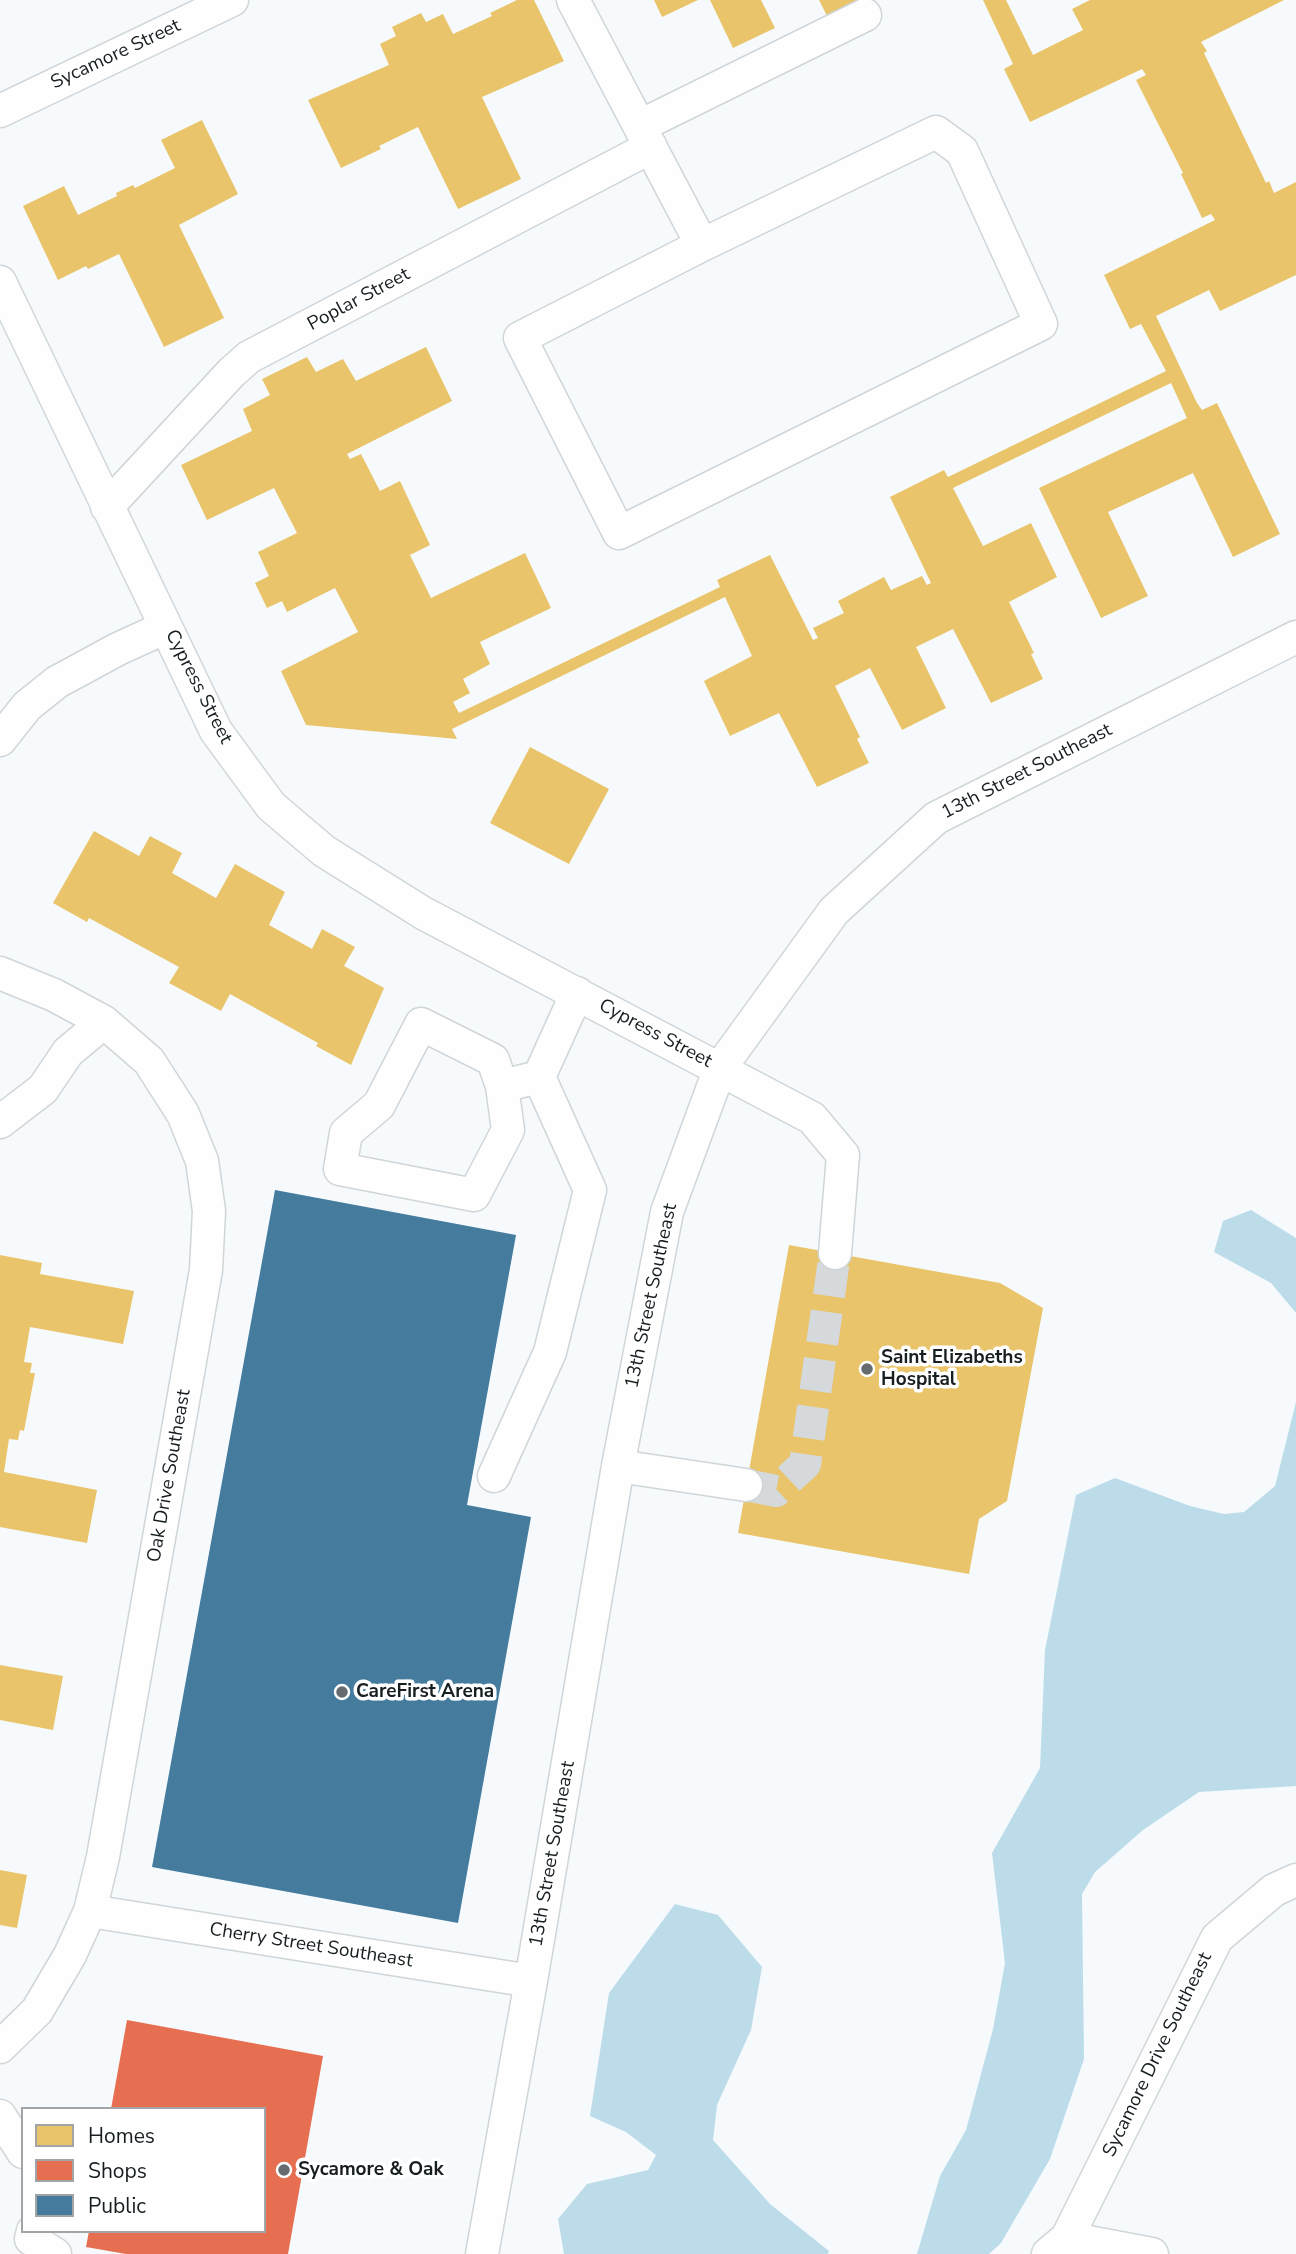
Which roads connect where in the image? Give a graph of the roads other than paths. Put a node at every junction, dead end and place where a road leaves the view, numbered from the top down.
1 (232, 0) edge
2 (572, 0) edge
3 (865, 15) dead end
4 (0, 111) edge
5 (645, 137) junction
6 (702, 245) junction
7 (0, 282) edge
8 (107, 507) junction
9 (166, 627) junction
10 (1296, 637) edge
11 (0, 740) edge
12 (0, 974) edge
13 (577, 993) junction
14 (104, 1022) junction
15 (720, 1068) junction
16 (539, 1077) junction
17 (502, 1086) junction
18 (0, 1122) edge
19 (835, 1253) tunnel mouth
20 (618, 1466) junction
21 (494, 1476) dead end
22 (746, 1485) tunnel mouth
23 (1296, 1880) edge
24 (90, 1911) junction
25 (531, 1981) junction
26 (0, 2047) edge
27 (0, 2116) edge
28 (21, 2149) edge
29 (32, 2233) edge
30 (1058, 2246) edge
31 (55, 2254) edge
32 (482, 2254) edge
33 (1152, 2254) edge

1 - 4 street, Sycamore Street
2 - 5 street
3 - 5 street, Poplar Street
5 - 6 street
5 - 8 street, Poplar Street
6 - 6 street
7 - 8 street, Cypress Street
8 - 9 street, Cypress Street
9 - 11 street
9 - 13 street, Cypress Street
10 - 15 street, 13th Street Southeast
12 - 14 street, Oak Drive Southeast
13 - 15 street, Cypress Street
13 - 16 street
14 - 18 street
14 - 24 street, Oak Drive Southeast
15 - 19 street, Cypress Street
15 - 20 street, 13th Street Southeast
16 - 17 street
16 - 21 street
17 - 17 street
20 - 22 street
20 - 25 street, 13th Street Southeast
23 - 30 street, Sycamore Drive Southeast
24 - 25 street, Cherry Street Southeast
24 - 26 street, Oak Drive Southeast
25 - 32 street, 13th Street Southeast
27 - 28 street
29 - 31 street
30 - 33 street

